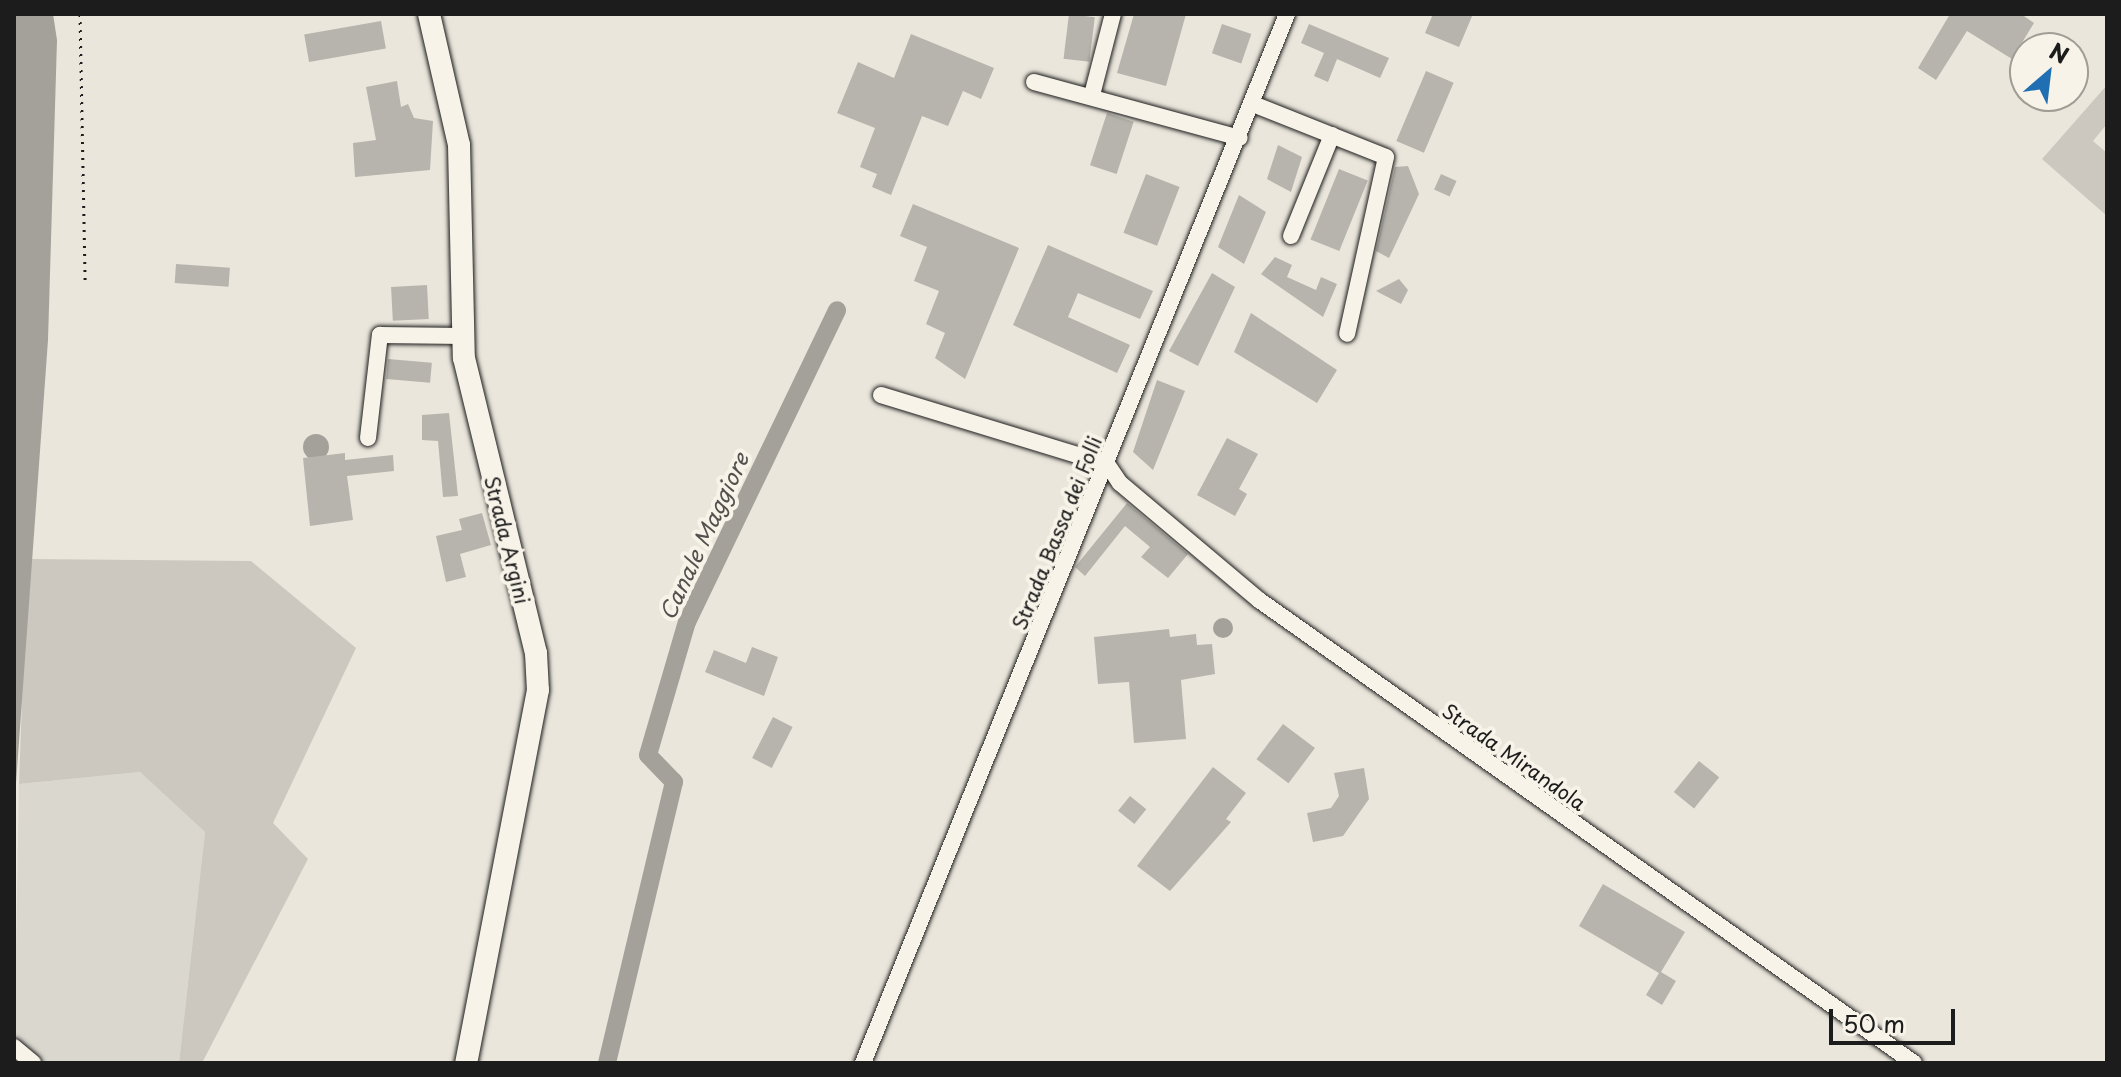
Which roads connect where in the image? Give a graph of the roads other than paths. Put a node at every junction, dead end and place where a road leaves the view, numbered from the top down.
1 (429, 14) edge
2 (1113, 14) edge
3 (1282, 15) edge
4 (1034, 82) dead end
5 (1092, 95) junction
6 (1253, 104) junction
7 (1332, 135) junction
8 (1240, 138) junction
9 (1291, 236) dead end
10 (1347, 334) dead end
11 (464, 336) junction
12 (881, 395) dead end
13 (368, 438) dead end
14 (1107, 464) junction
15 (14, 1047) edge
16 (33, 1063) edge
17 (466, 1063) edge
18 (863, 1063) edge
19 (1914, 1063) edge

1 - 11 main road, Strada Argini
2 - 5 street
3 - 6 street, Strada Bassa dei Folli
4 - 5 street
5 - 8 street
6 - 7 street
6 - 8 street, Strada Bassa dei Folli
7 - 9 street
7 - 10 street
8 - 14 street, Strada Bassa dei Folli
11 - 13 street
11 - 17 main road, Strada Argini
12 - 14 street
14 - 18 street, Strada Bassa dei Folli
14 - 19 street, Strada Mirandola
15 - 16 street

